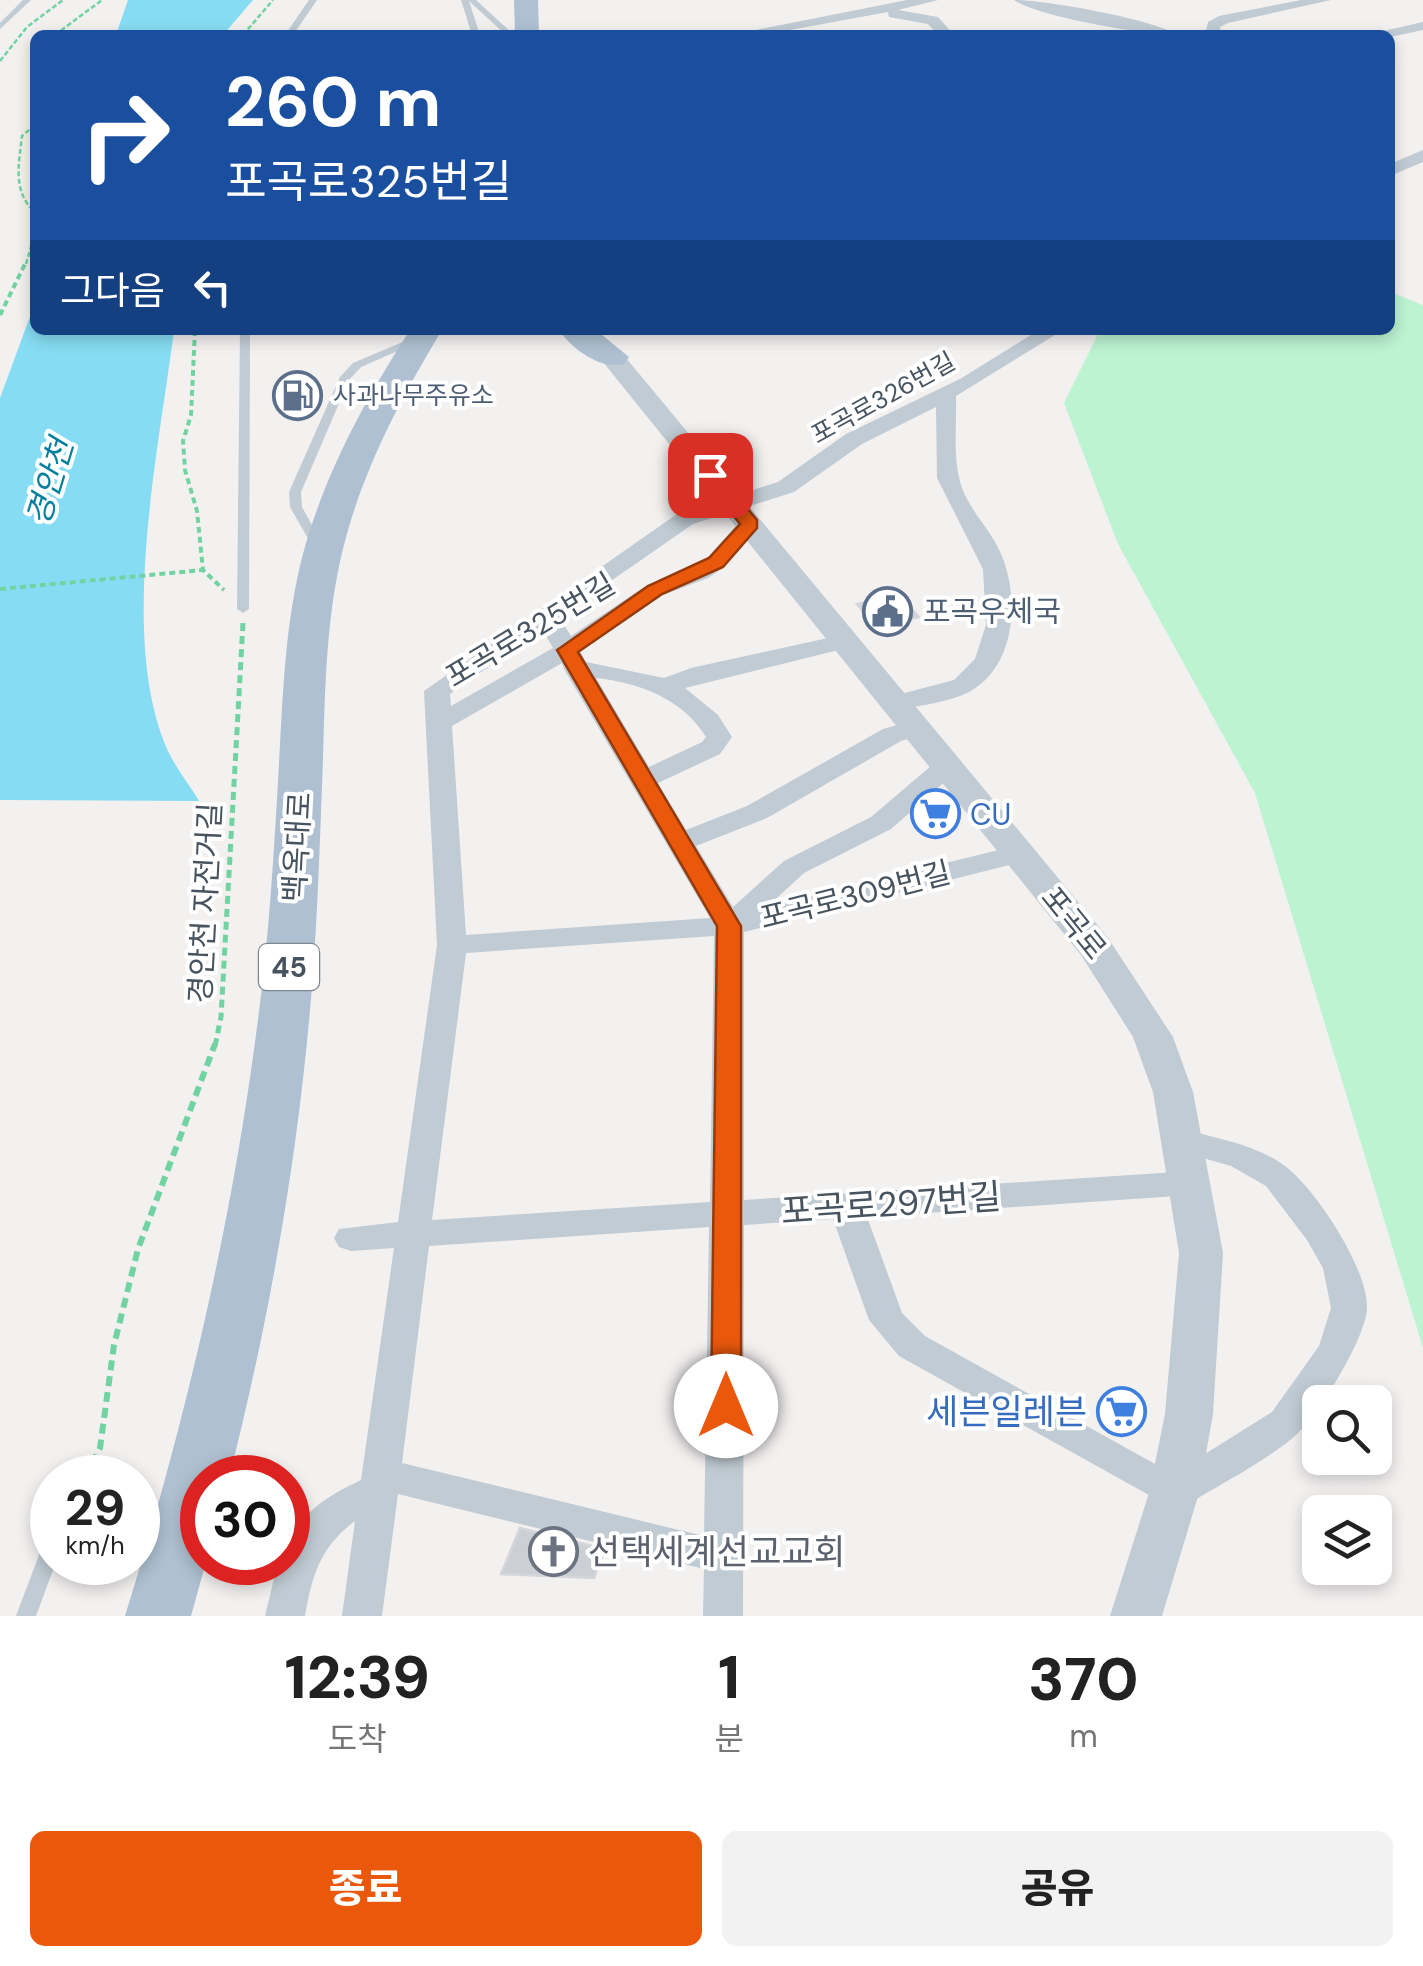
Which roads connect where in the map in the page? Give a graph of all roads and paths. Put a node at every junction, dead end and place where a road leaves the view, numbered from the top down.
1 (27, 0) edge
2 (62, 0) edge
3 (102, 0) edge
4 (273, 0) edge
5 (313, 0) edge
6 (469, 0) edge
7 (526, 0) edge
8 (930, 0) edge
9 (1021, 0) edge
10 (1324, 0) edge
11 (858, 12) junction
12 (1423, 26) edge
13 (0, 27) edge
14 (61, 30) edge
15 (247, 30) edge
16 (292, 30) edge
17 (475, 30) edge
18 (504, 30) edge
19 (528, 30) edge
20 (764, 30) edge
21 (943, 30) edge
22 (1153, 30) edge
23 (1209, 30) edge
24 (1395, 31) edge
25 (0, 61) edge
26 (30, 129) edge
27 (1423, 155) edge
28 (1395, 169) edge
29 (30, 209) edge
30 (30, 250) edge
31 (0, 315) edge
32 (195, 335) edge
33 (246, 335) edge
34 (423, 335) edge
35 (1045, 335) edge
36 (603, 344) edge
37 (946, 393) junction
38 (742, 514) junction
39 (203, 570) junction
40 (0, 589) edge
41 (244, 609) junction
42 (546, 615) junction
43 (846, 641) junction
44 (572, 660) junction
45 (662, 688) junction
46 (906, 715) junction
47 (439, 723) junction
48 (946, 766) junction
49 (644, 780) junction
50 (680, 842) junction
51 (1019, 854) junction
52 (729, 926) junction
53 (452, 945) junction
54 (1184, 1141) junction
55 (1192, 1183) junction
56 (846, 1207) junction
57 (727, 1215) junction
58 (414, 1234) junction
59 (351, 1238) dead end
60 (96, 1455) edge
61 (380, 1482) junction
62 (1174, 1492) junction
63 (725, 1558) junction
64 (38, 1585) edge
65 (26, 1616) edge
66 (158, 1616) edge
67 (285, 1616) edge
68 (362, 1616) edge
69 (723, 1616) edge
70 (1136, 1616) edge

1 - 13 lane
2 - 25 path
3 - 14 path
4 - 15 path
5 - 16 lane
6 - 17 lane
6 - 18 lane
7 - 19 main road
8 - 11 street
9 - 22 street
10 - 23 street
11 - 20 street
11 - 21 street
12 - 24 street
26 - 29 path
27 - 28 street
30 - 31 path
32 - 39 path
33 - 41 lane
34 - 66 main road, 백옥대로 / 45
35 - 37 street, 포곡로326번길
36 - 38 street, 포곡로
37 - 38 street, 포곡로326번길
37 - 46 street
38 - 42 street, 포곡로326번길
38 - 43 street, 포곡로
38 - 44 street, 포곡로325번길
39 - 40 path
39 - 41 path
41 - 60 path, 경안천 자전거길
42 - 44 street
42 - 47 street, 포곡로326번길
43 - 45 street
43 - 46 street, 포곡로
44 - 45 street
44 - 47 street, 포곡로325번길
44 - 49 street
45 - 49 street
46 - 48 street, 포곡로
46 - 50 street
47 - 53 street
48 - 51 street, 포곡로
48 - 52 street
49 - 50 street
50 - 52 street
51 - 52 street, 포곡로309번길
51 - 54 street, 포곡로
52 - 53 street, 포곡로309번길
52 - 57 street
53 - 58 street
54 - 55 street, 포곡로
54 - 62 street
55 - 56 street, 포곡로297번길
55 - 62 street, 포곡로
56 - 57 street, 포곡로297번길
56 - 62 street
57 - 58 street, 포곡로297번길
57 - 63 street
58 - 59 street, 포곡로297번길
58 - 61 street
61 - 63 street
61 - 67 street
61 - 68 street
62 - 70 street, 포곡로
63 - 69 street
64 - 65 lane

